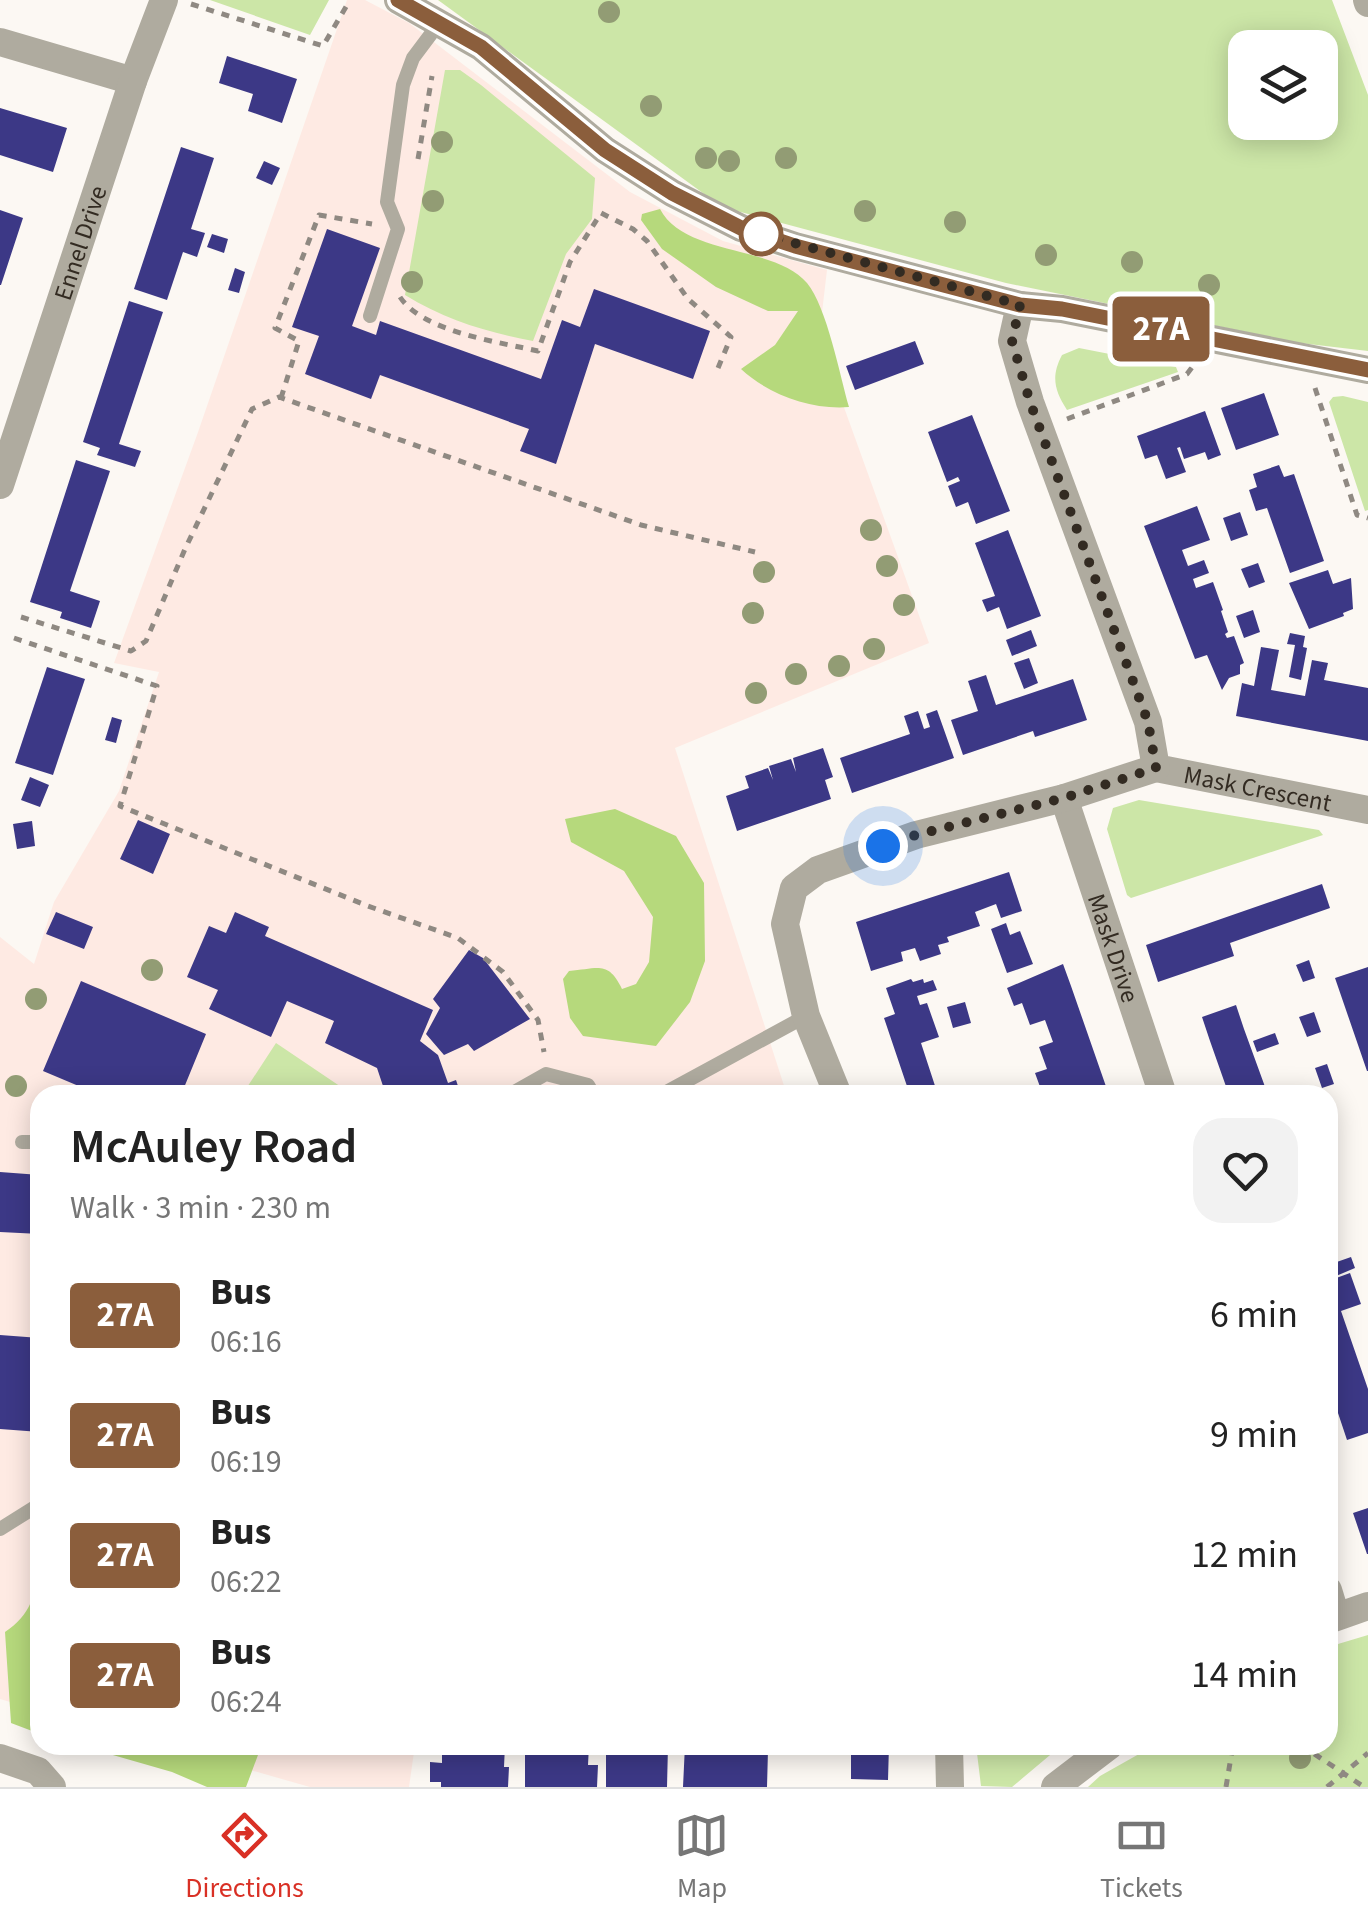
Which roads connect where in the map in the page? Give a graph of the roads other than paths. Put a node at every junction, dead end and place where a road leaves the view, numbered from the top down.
1 (164, 0) edge
2 (398, 0) edge
3 (440, 21) junction
4 (0, 42) edge
5 (133, 82) junction
6 (1020, 305) junction
7 (370, 316) dead end
8 (1368, 370) edge
9 (0, 484) edge
10 (1156, 768) junction
11 (1064, 798) junction
12 (1368, 810) edge
13 (806, 1016) junction
14 (528, 1085) edge
15 (588, 1085) edge
16 (679, 1085) edge
17 (834, 1085) edge
18 (1160, 1085) edge
19 (22, 1142) dead end
20 (30, 1142) edge
21 (30, 1510) edge
22 (0, 1530) edge
23 (1368, 1606) edge
24 (1338, 1608) edge
25 (949, 1755) edge
26 (1097, 1755) edge
27 (0, 1758) edge
28 (52, 1787) edge
29 (950, 1787) edge
30 (1054, 1787) edge

1 - 5 street, Ennel Drive
2 - 3 street
3 - 6 street
3 - 7 lane
4 - 5 street
5 - 9 street, Ennel Drive
6 - 8 street
6 - 10 street, Mask Crescent
10 - 11 street
10 - 12 street, Mask Crescent
11 - 13 street
11 - 18 street, Mask Drive
13 - 16 lane
13 - 17 street
14 - 15 lane
19 - 20 lane
21 - 22 lane
23 - 24 street
25 - 29 street
26 - 30 street
27 - 28 street

